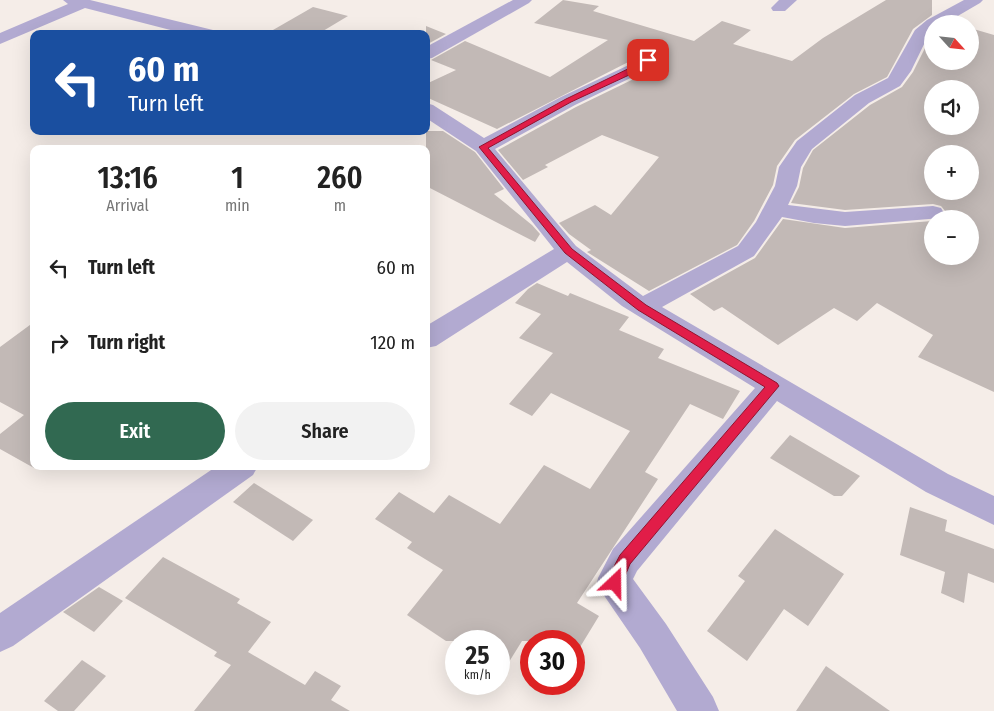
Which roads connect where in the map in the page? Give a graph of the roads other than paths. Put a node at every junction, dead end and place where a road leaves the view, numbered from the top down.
1 (524, 0) edge
2 (975, 0) edge
3 (76, 2) edge
4 (191, 30) edge
5 (0, 39) edge
6 (430, 52) edge
7 (648, 60) dead end
8 (430, 112) edge
9 (483, 147) junction
10 (774, 209) junction
11 (924, 213) edge
12 (568, 251) junction
13 (642, 307) junction
14 (430, 337) edge
15 (773, 386) junction
16 (236, 470) edge
17 (994, 511) edge
18 (0, 634) edge
19 (699, 711) edge

1 - 6 street
2 - 10 street
3 - 4 street
3 - 5 street
7 - 9 street
8 - 9 street
9 - 12 street
10 - 11 street
10 - 13 street
12 - 13 street
12 - 14 street
13 - 15 street
15 - 17 street
15 - 19 street
16 - 18 street

